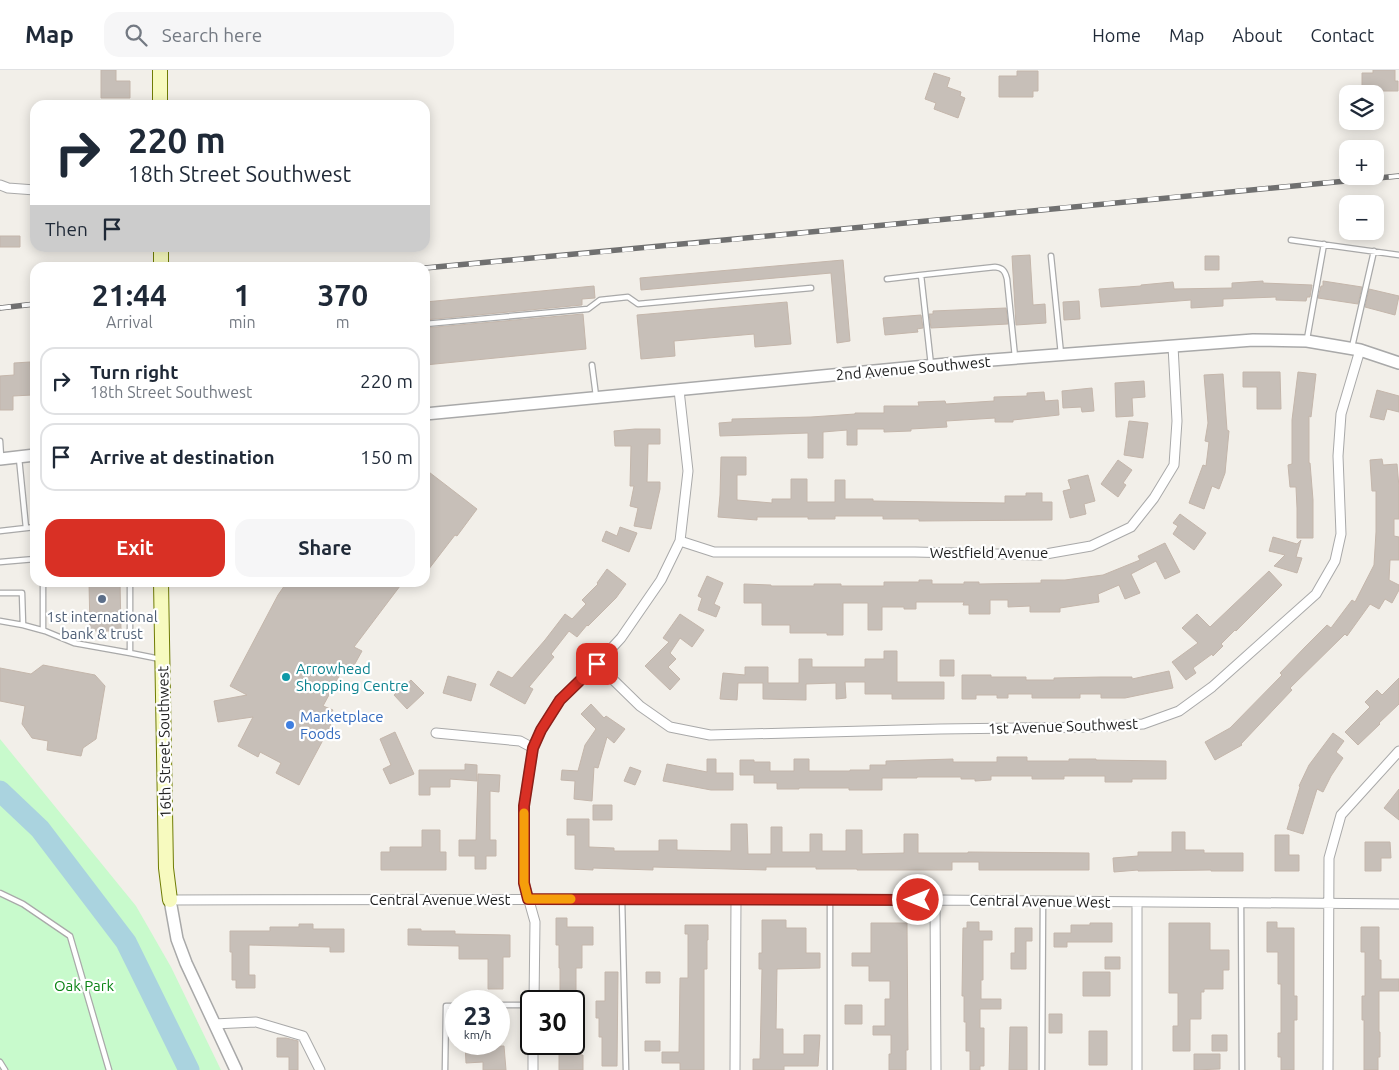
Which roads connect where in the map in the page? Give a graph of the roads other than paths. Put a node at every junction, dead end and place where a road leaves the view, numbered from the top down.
1 (160, 70) edge
2 (160, 100) edge
3 (0, 185) edge
4 (30, 190) edge
5 (1290, 240) dead end
6 (1324, 244) junction
7 (1374, 251) junction
8 (1399, 255) edge
9 (1051, 256) dead end
10 (921, 275) junction
11 (887, 279) dead end
12 (812, 288) dead end
13 (430, 324) edge
14 (1307, 341) junction
15 (1173, 346) junction
16 (1356, 349) junction
17 (1061, 355) junction
18 (1015, 359) junction
19 (1398, 359) edge
20 (592, 365) dead end
21 (931, 366) junction
22 (679, 390) junction
23 (596, 397) junction
24 (430, 414) edge
25 (0, 441) edge
26 (30, 456) edge
27 (19, 457) junction
28 (1, 459) edge
29 (26, 528) junction
30 (30, 528) edge
31 (0, 531) edge
32 (680, 541) junction
33 (30, 559) edge
34 (0, 562) edge
35 (43, 587) edge
36 (130, 587) edge
37 (162, 587) edge
38 (0, 593) edge
39 (0, 621) edge
40 (24, 625) junction
41 (43, 630) junction
42 (130, 653) junction
43 (162, 659) junction
44 (597, 664) junction
45 (436, 733) dead end
46 (533, 748) junction
47 (1399, 750) edge
48 (0, 893) edge
49 (528, 899) junction
50 (622, 899) junction
51 (830, 899) junction
52 (170, 900) junction
53 (736, 900) junction
54 (935, 900) junction
55 (1043, 901) junction
56 (1137, 902) junction
57 (1241, 903) junction
58 (1329, 904) junction
59 (1399, 904) edge
60 (534, 990) edge
61 (214, 1024) junction
62 (445, 1055) edge
63 (533, 1055) edge
64 (0, 1062) edge
65 (5, 1070) edge
66 (110, 1070) edge
67 (236, 1070) edge
68 (320, 1070) edge
69 (445, 1070) edge
70 (533, 1070) edge
71 (626, 1070) edge
72 (735, 1070) edge
73 (830, 1070) edge
74 (936, 1070) edge
75 (1042, 1070) edge
76 (1137, 1070) edge
77 (1242, 1070) edge
78 (1328, 1070) edge

1 - 2 main road
3 - 4 street
5 - 6 lane
6 - 7 lane
6 - 14 lane
7 - 8 lane
7 - 16 lane
9 - 17 lane
10 - 11 lane
10 - 18 lane
10 - 21 lane
12 - 13 lane
14 - 15 street, 2nd Avenue Southwest
14 - 16 street, 2nd Avenue Southwest
15 - 17 street, 2nd Avenue Southwest
15 - 32 street, Westfield Avenue
16 - 19 street, 2nd Avenue Southwest
16 - 44 street, 1st Avenue Southwest
17 - 18 street, 2nd Avenue Southwest
18 - 21 street, 2nd Avenue Southwest
20 - 23 lane
21 - 22 street, 2nd Avenue Southwest
22 - 23 street, 2nd Avenue Southwest
22 - 32 street
23 - 24 street, 2nd Avenue Southwest
25 - 28 lane
26 - 27 street
27 - 28 street
27 - 29 lane
29 - 30 lane
29 - 31 lane
32 - 44 street
33 - 34 lane
35 - 41 lane
36 - 42 lane
37 - 43 main road, 16th Street Southwest
38 - 40 lane
39 - 40 lane
40 - 41 lane
41 - 42 lane
42 - 43 lane
43 - 52 main road, 16th Street Southwest
44 - 46 street
45 - 46 street
46 - 49 street
47 - 58 street
48 - 66 lane
49 - 50 street, Central Avenue West
49 - 52 street, Central Avenue West
49 - 60 street
50 - 53 street, Central Avenue West
50 - 71 lane
51 - 53 street, Central Avenue West
51 - 54 street, Central Avenue West
51 - 73 lane
52 - 61 street
53 - 72 street
54 - 55 street, Central Avenue West
54 - 74 street
55 - 56 street, Central Avenue West
55 - 75 lane
56 - 57 street, Central Avenue West
56 - 76 street
57 - 58 street, Central Avenue West
57 - 77 lane
58 - 59 street, Central Avenue West
58 - 78 street
61 - 67 street
61 - 68 street
62 - 69 lane
63 - 70 street
64 - 65 lane

